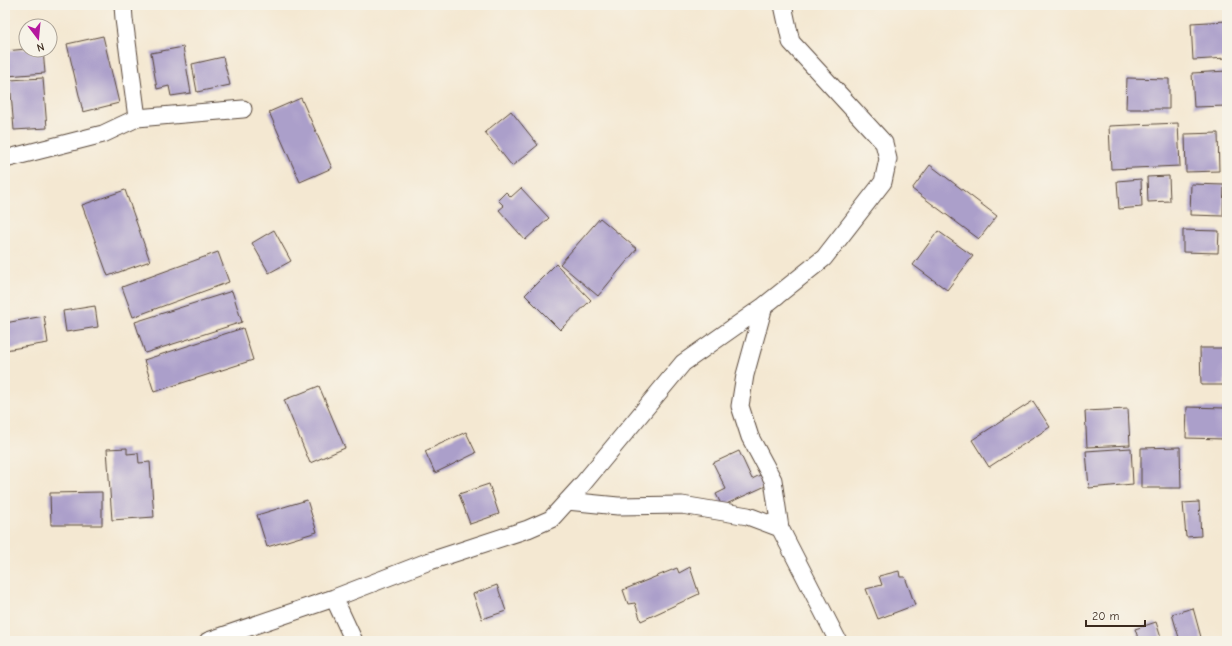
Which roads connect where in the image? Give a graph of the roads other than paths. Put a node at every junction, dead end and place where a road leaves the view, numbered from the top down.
1 (123, 5) edge
2 (783, 5) edge
3 (243, 109) dead end
4 (136, 118) junction
5 (5, 159) edge
6 (764, 306) junction
7 (567, 501) junction
8 (780, 528) junction
9 (334, 598) junction
10 (208, 641) edge
11 (354, 641) edge
12 (838, 641) edge

1 - 4 street
2 - 6 street
3 - 4 street
4 - 5 street
6 - 7 street
6 - 8 street
7 - 8 street
7 - 9 street
8 - 12 street
9 - 10 street
9 - 11 street

